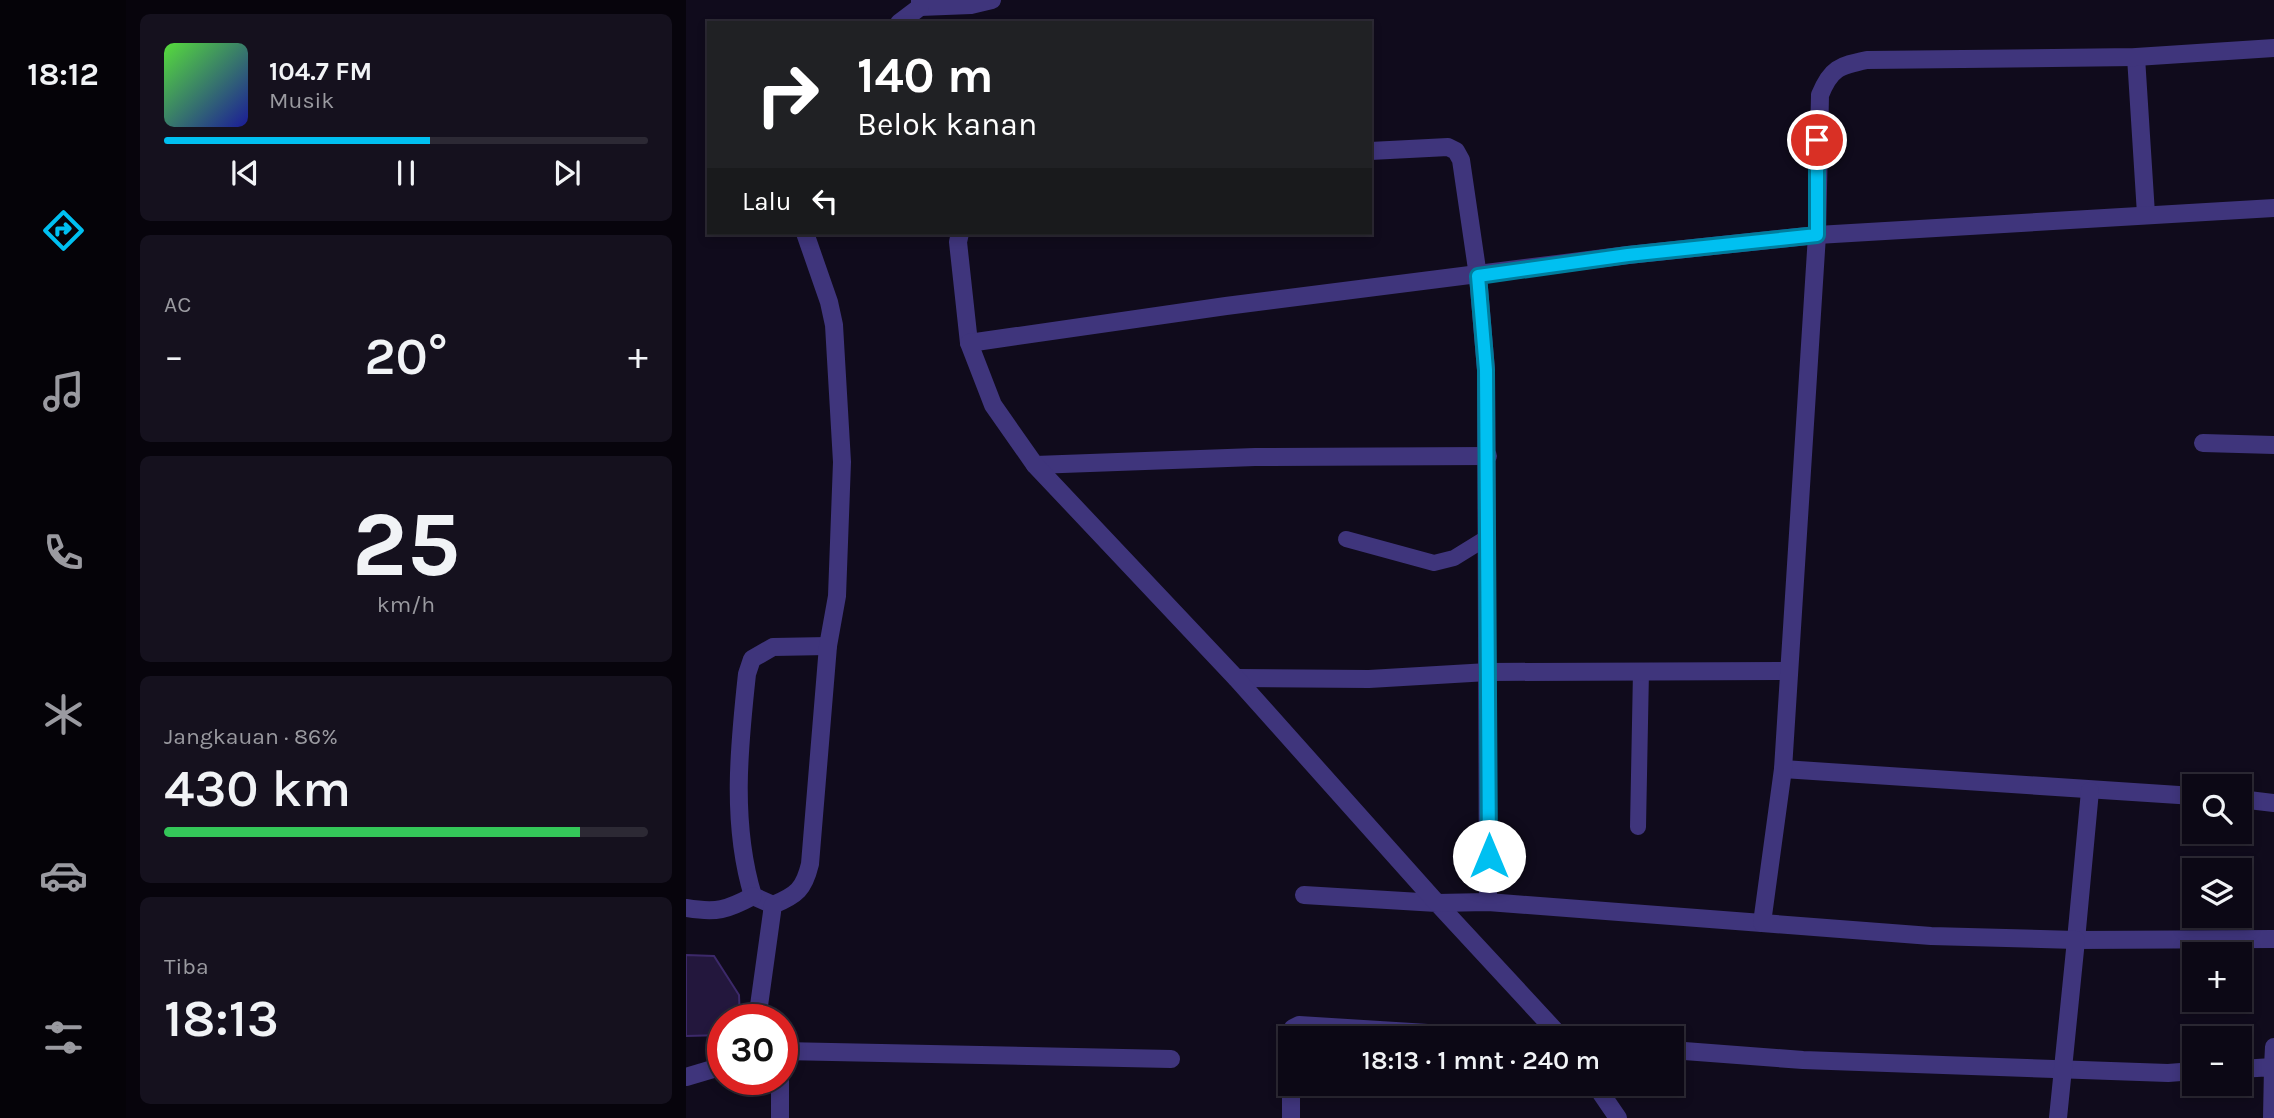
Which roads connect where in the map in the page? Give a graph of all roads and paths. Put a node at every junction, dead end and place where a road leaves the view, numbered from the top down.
1 (992, 0) edge
2 (920, 4) edge
3 (901, 21) edge
4 (2274, 48) edge
5 (2136, 57) junction
6 (1372, 150) edge
7 (2274, 208) edge
8 (2146, 214) junction
9 (806, 235) edge
10 (960, 235) edge
11 (1817, 235) junction
12 (1478, 276) junction
13 (969, 343) junction
14 (2203, 443) dead end
15 (2274, 445) edge
16 (1488, 456) junction
17 (1035, 465) junction
18 (1488, 537) junction
19 (1346, 539) dead end
20 (828, 646) junction
21 (1488, 671) junction
22 (1641, 671) junction
23 (1789, 671) junction
24 (1236, 678) junction
25 (1783, 769) junction
26 (2090, 791) junction
27 (2182, 795) edge
28 (2252, 800) edge
29 (2274, 803) edge
30 (1638, 827) dead end
31 (1304, 895) dead end
32 (753, 896) junction
33 (1488, 902) junction
34 (1437, 903) junction
35 (773, 905) junction
36 (686, 908) edge
37 (1762, 923) junction
38 (2274, 939) edge
39 (2076, 940) junction
40 (759, 1004) edge
41 (1297, 1026) edge
42 (1315, 1026) edge
43 (1551, 1026) edge
44 (2274, 1047) edge
45 (798, 1051) edge
46 (1684, 1051) edge
47 (1171, 1059) dead end
48 (2274, 1067) edge
49 (2252, 1068) edge
50 (2063, 1069) junction
51 (707, 1071) edge
52 (2182, 1071) edge
53 (686, 1077) edge
54 (780, 1095) edge
55 (1291, 1096) edge
56 (1603, 1096) edge
57 (780, 1118) edge
58 (1291, 1118) edge
59 (1618, 1118) edge
60 (2059, 1118) edge
61 (2272, 1118) edge

1 - 2 street
2 - 3 street
4 - 5 street
5 - 8 street
5 - 11 street
6 - 12 street
7 - 8 street
8 - 11 street
9 - 20 street
10 - 13 street
11 - 12 street
11 - 23 street
12 - 13 street
12 - 16 street
13 - 17 street
14 - 15 street
16 - 17 street
16 - 18 street
17 - 24 street
18 - 19 lane
18 - 21 street
20 - 32 street
20 - 35 street
21 - 22 street
21 - 24 street
21 - 33 street
22 - 23 street
22 - 30 lane
23 - 25 street
24 - 34 street
25 - 26 street
25 - 37 street
26 - 27 street
26 - 39 street
28 - 29 street
31 - 34 street
32 - 35 street
32 - 36 street
33 - 34 street
33 - 37 street
34 - 43 street
35 - 40 street
37 - 39 street
38 - 39 street
39 - 50 street
41 - 42 street
44 - 48 street
45 - 47 street
46 - 50 street
48 - 49 street
48 - 61 street
50 - 52 street
50 - 60 street
51 - 53 street
54 - 57 street
55 - 58 street
56 - 59 street

